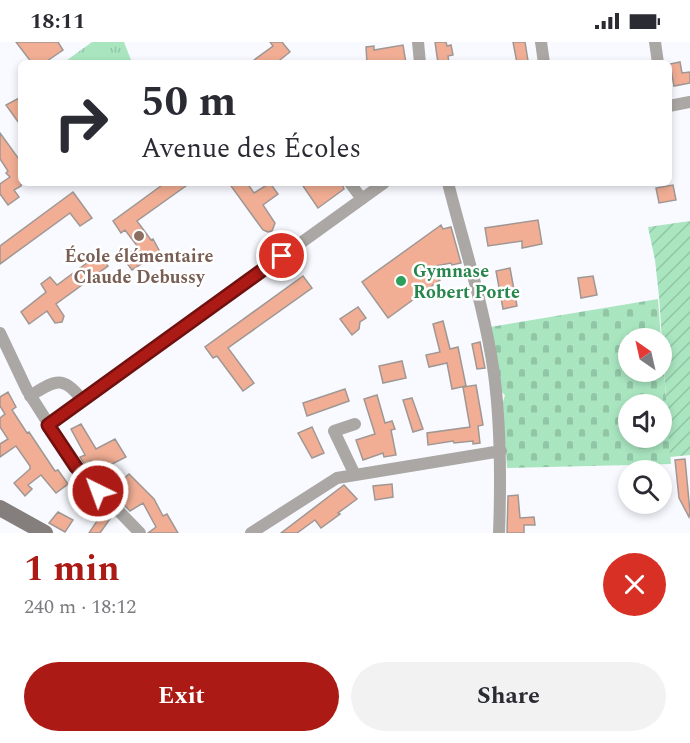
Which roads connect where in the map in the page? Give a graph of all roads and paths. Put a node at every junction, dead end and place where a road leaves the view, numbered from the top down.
1 (418, 42) edge
2 (541, 42) edge
3 (655, 42) edge
4 (420, 60) edge
5 (544, 60) edge
6 (658, 60) edge
7 (690, 102) edge
8 (672, 105) edge
9 (353, 186) edge
10 (380, 186) edge
11 (449, 186) edge
12 (362, 199) junction
13 (0, 333) edge
14 (30, 396) junction
15 (82, 400) junction
16 (355, 424) dead end
17 (48, 425) junction
18 (501, 451) junction
19 (355, 475) junction
20 (0, 508) edge
21 (45, 533) edge
22 (140, 533) edge
23 (251, 533) edge
24 (499, 533) edge

1 - 4 street
2 - 5 street
3 - 6 street
7 - 8 street
9 - 12 street
10 - 12 street
11 - 18 street
12 - 15 street
13 - 14 street
14 - 15 street
14 - 17 street
15 - 17 street
16 - 19 street
17 - 22 street
18 - 19 street
18 - 24 street
19 - 23 street
20 - 21 main road

